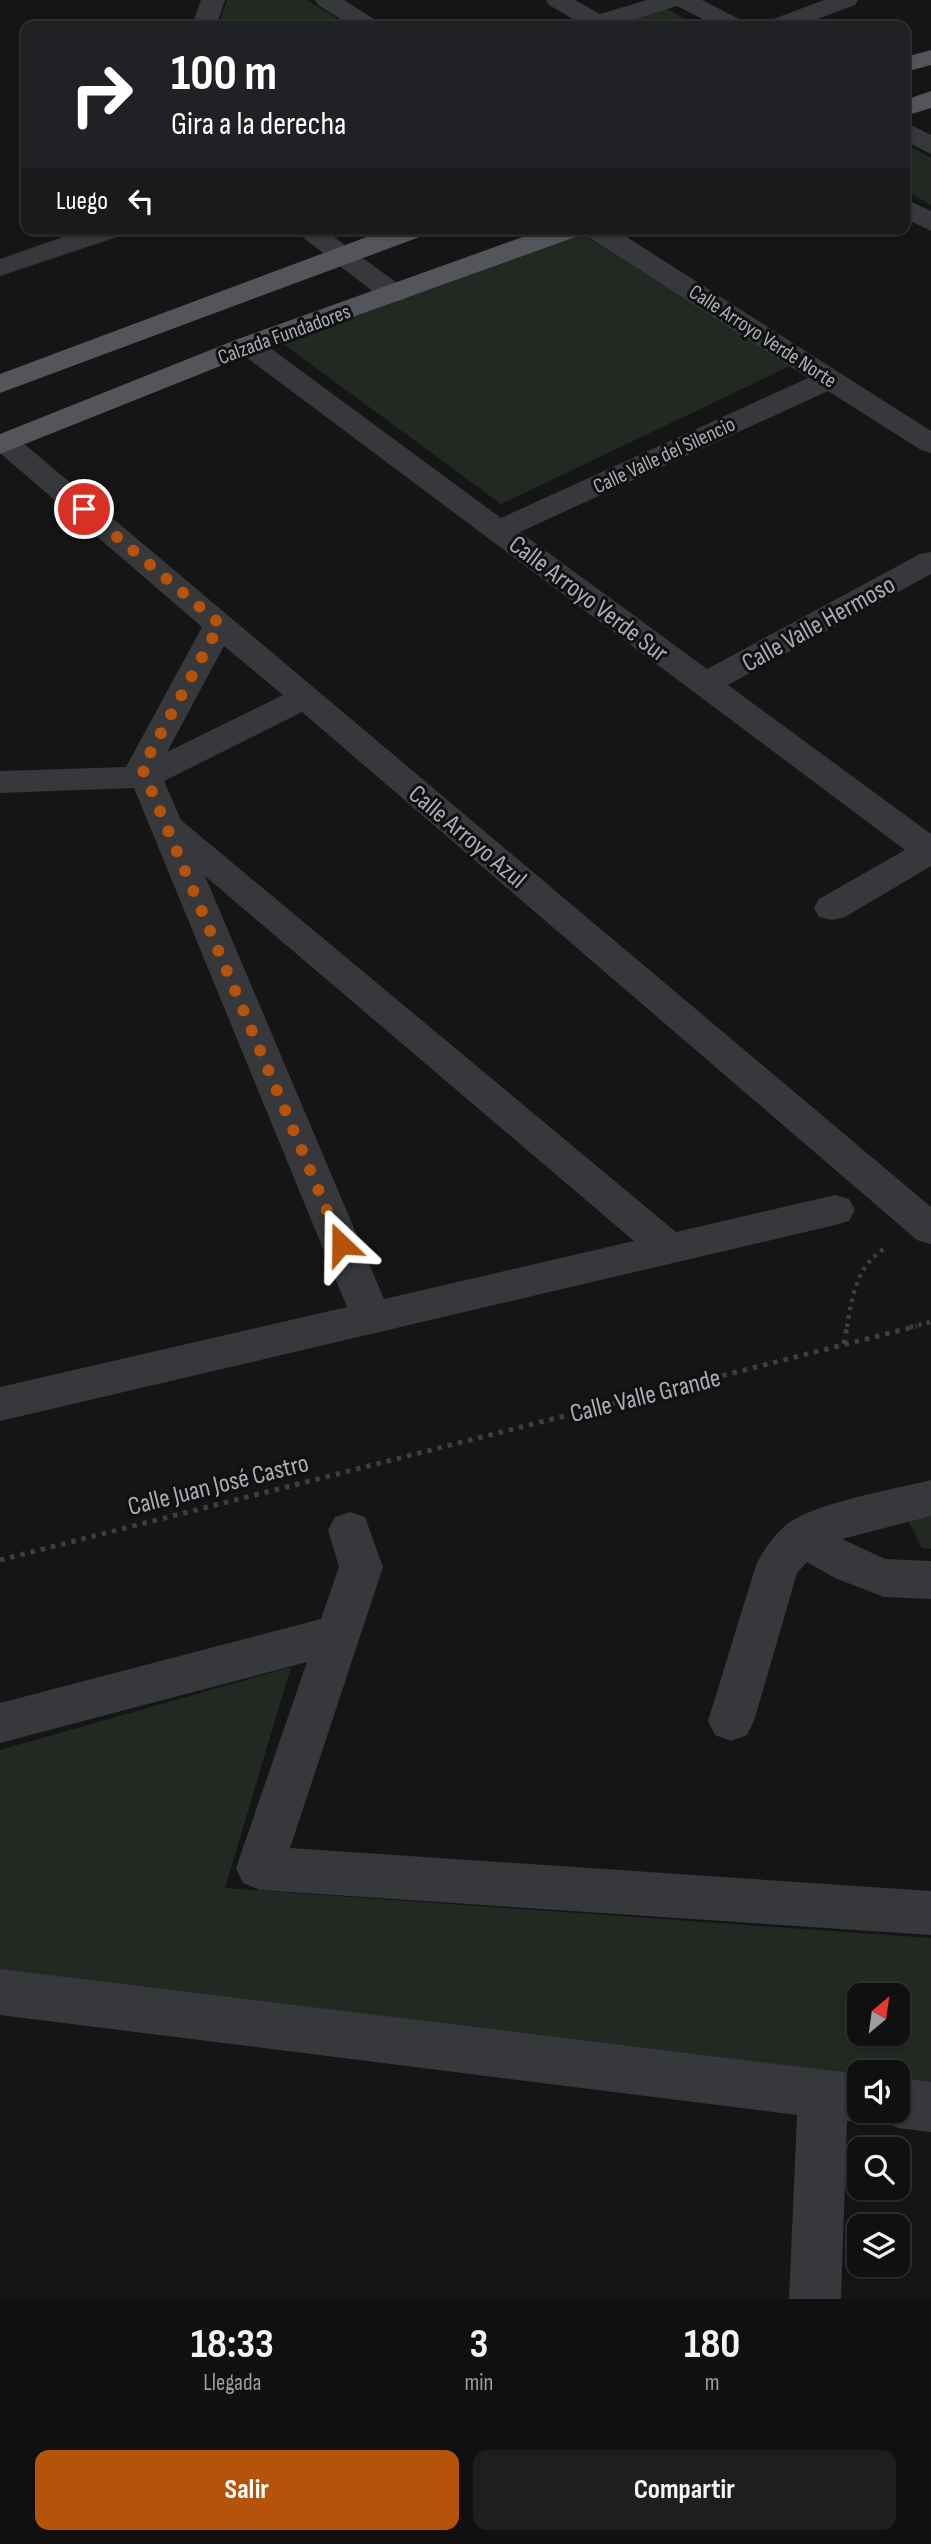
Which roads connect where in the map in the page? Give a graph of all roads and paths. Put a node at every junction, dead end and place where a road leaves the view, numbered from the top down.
1 (213, 0) edge
2 (327, 0) edge
3 (558, 0) edge
4 (672, 0) edge
5 (684, 0) edge
6 (846, 0) edge
7 (206, 21) edge
8 (360, 21) edge
9 (593, 21) edge
10 (612, 21) edge
11 (724, 21) edge
12 (790, 21) edge
13 (931, 57) edge
14 (910, 63) edge
15 (931, 99) edge
16 (910, 106) edge
17 (910, 133) edge
18 (931, 146) edge
19 (910, 210) edge
20 (931, 223) edge
21 (96, 235) edge
22 (313, 235) edge
23 (398, 235) edge
24 (555, 235) edge
25 (604, 235) edge
26 (340, 255) junction
27 (0, 268) edge
28 (394, 294) junction
29 (248, 345) junction
30 (830, 379) junction
31 (32, 396) edge
32 (3, 444) edge
33 (931, 444) edge
34 (498, 531) junction
35 (931, 561) edge
36 (220, 624) junction
37 (705, 684) junction
38 (306, 697) junction
39 (145, 776) junction
40 (0, 782) edge
41 (165, 824) junction
42 (931, 851) edge
43 (832, 908) dead end
44 (835, 1210) dead end
45 (931, 1228) edge
46 (670, 1249) junction
47 (372, 1318) junction
48 (931, 1322) edge
49 (844, 1344) junction
50 (0, 1404) edge
51 (446, 1446) joint
52 (931, 1498) edge
53 (349, 1530) dead end
54 (802, 1536) junction
55 (0, 1560) edge
56 (931, 1580) edge
57 (339, 1634) junction
58 (731, 1721) dead end
59 (0, 1723) edge
60 (931, 1913) edge
61 (0, 1992) edge
62 (841, 2096) edge
63 (910, 2104) edge
64 (931, 2107) edge
65 (815, 2299) edge

1 - 7 street
2 - 8 street
3 - 9 street
4 - 10 street
5 - 11 street
6 - 12 street
13 - 14 main road
15 - 16 main road
17 - 18 street
19 - 20 street
21 - 27 street
22 - 26 street
23 - 26 main road, Calzada Fundadores
24 - 28 main road, Calzada Fundadores
25 - 30 street, Calle Arroyo Verde Norte
26 - 28 street
26 - 31 main road, Calzada Fundadores
28 - 29 main road, Calzada Fundadores
29 - 31 main road, Calzada Fundadores
29 - 34 street, Calle Arroyo Verde Sur
30 - 33 street, Calle Arroyo Verde Norte
30 - 34 street, Calle Valle del Silencio
31 - 32 main road, Calzada Fundadores
32 - 36 street, Calle Arroyo Azul
34 - 37 street, Calle Arroyo Verde Sur
35 - 37 street, Calle Valle Hermoso
36 - 38 street, Calle Arroyo Azul
36 - 39 street
37 - 42 street, Calle Arroyo Verde Sur
38 - 39 street
38 - 45 street, Calle Arroyo Azul
39 - 40 street
39 - 41 street
41 - 46 street
41 - 47 street
42 - 43 street
44 - 46 street
45 - 49 path
46 - 47 street
47 - 50 street
48 - 49 path, Calle Valle Grande
49 - 51 path, Calle Valle Grande
51 - 55 path, Calle Juan José Castro
52 - 54 street
53 - 57 street
54 - 56 street
54 - 58 street
57 - 59 street
57 - 60 street
61 - 62 street
62 - 65 street
63 - 64 street

